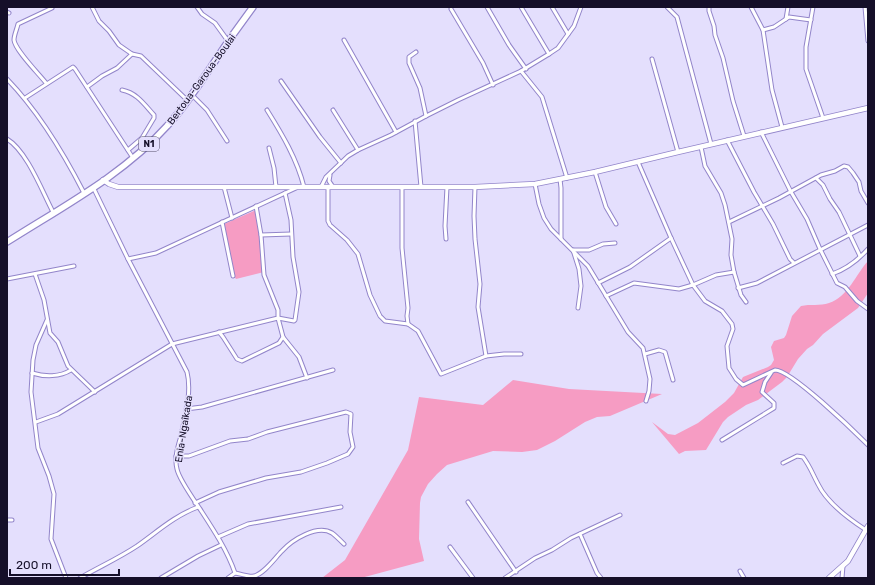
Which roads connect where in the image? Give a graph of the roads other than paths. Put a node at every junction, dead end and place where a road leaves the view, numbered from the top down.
1 (53, 7) edge
2 (92, 7) edge
3 (197, 7) edge
4 (253, 7) edge
5 (487, 7) edge
6 (521, 7) edge
7 (552, 7) edge
8 (581, 7) edge
9 (667, 7) edge
10 (709, 7) edge
11 (751, 7) edge
12 (788, 7) edge
13 (813, 7) edge
14 (865, 7) edge
15 (451, 9) dead end
16 (786, 19) junction
17 (811, 20) junction
18 (763, 30) junction
19 (568, 34) junction
20 (344, 40) dead end
21 (228, 41) junction
22 (868, 41) edge
23 (416, 52) dead end
24 (132, 54) junction
25 (549, 54) junction
26 (652, 60) dead end
27 (526, 69) junction
28 (521, 71) junction
29 (7, 79) edge
30 (281, 81) dead end
31 (46, 83) junction
32 (493, 85) junction
33 (87, 87) junction
34 (122, 90) dead end
35 (192, 95) junction
36 (25, 98) junction
37 (187, 100) junction
38 (868, 108) edge
39 (267, 110) dead end
40 (333, 110) dead end
41 (426, 116) junction
42 (823, 118) junction
43 (416, 121) junction
44 (782, 127) junction
45 (396, 132) junction
46 (761, 132) junction
47 (744, 136) junction
48 (7, 139) edge
49 (727, 140) junction
50 (227, 141) dead end
51 (711, 144) junction
52 (701, 147) junction
53 (269, 148) dead end
54 (128, 150) junction
55 (358, 150) junction
56 (678, 152) junction
57 (133, 158) junction
58 (638, 162) junction
59 (341, 163) junction
60 (595, 172) junction
61 (331, 173) junction
62 (567, 178) junction
63 (816, 178) junction
64 (103, 180) junction
65 (560, 180) junction
66 (535, 184) junction
67 (93, 187) junction
68 (224, 187) junction
69 (276, 187) junction
70 (297, 187) junction
71 (304, 187) junction
72 (321, 187) junction
73 (331, 187) junction
74 (402, 187) junction
75 (421, 187) junction
76 (448, 187) junction
77 (475, 187) junction
78 (791, 192) junction
79 (84, 193) junction
80 (285, 193) junction
81 (868, 203) edge
82 (256, 206) junction
83 (763, 206) junction
84 (53, 212) junction
85 (232, 218) junction
86 (222, 222) junction
87 (729, 222) junction
88 (616, 224) dead end
89 (868, 225) edge
90 (291, 234) junction
91 (849, 234) junction
92 (261, 235) junction
93 (671, 238) junction
94 (446, 239) dead end
95 (561, 239) junction
96 (7, 242) edge
97 (615, 243) dead end
98 (573, 249) junction
99 (820, 249) junction
100 (868, 249) edge
101 (860, 256) junction
102 (128, 259) junction
103 (794, 263) junction
104 (74, 266) dead end
105 (734, 272) junction
106 (35, 274) junction
107 (832, 274) junction
108 (233, 276) dead end
109 (7, 279) edge
110 (598, 283) junction
111 (693, 285) junction
112 (738, 288) junction
113 (606, 296) junction
114 (746, 302) dead end
115 (578, 308) dead end
116 (868, 309) edge
117 (278, 318) junction
118 (47, 320) junction
119 (408, 324) junction
120 (219, 332) junction
121 (283, 337) junction
122 (172, 344) junction
123 (521, 354) dead end
124 (645, 354) junction
125 (486, 356) junction
126 (71, 370) junction
127 (332, 370) dead end
128 (772, 372) junction
129 (32, 373) junction
130 (307, 378) junction
131 (672, 380) dead end
132 (95, 392) junction
133 (646, 401) dead end
134 (186, 409) junction
135 (36, 422) junction
136 (722, 440) dead end
137 (868, 445) edge
138 (176, 456) junction
139 (782, 463) dead end
140 (468, 502) dead end
141 (195, 503) junction
142 (198, 507) junction
143 (341, 507) dead end
144 (620, 515) dead end
145 (7, 520) edge
146 (12, 520) dead end
147 (867, 528) edge
148 (580, 534) junction
149 (218, 537) junction
150 (344, 544) dead end
151 (222, 545) junction
152 (450, 547) dead end
153 (843, 566) junction
154 (516, 572) junction
155 (740, 572) dead end
156 (235, 573) junction
157 (247, 576) edge
158 (66, 578) edge
159 (80, 578) edge
160 (161, 578) edge
161 (228, 578) edge
162 (473, 578) edge
163 (505, 578) edge
164 (601, 578) edge
165 (744, 578) edge
166 (829, 578) edge
167 (842, 578) edge

1 - 31 street
2 - 24 street
3 - 21 street
4 - 21 highway, Bertoua-Garoua-Boulai / N1
5 - 27 street
6 - 25 street
7 - 19 street
8 - 19 street
9 - 51 street
10 - 47 street
11 - 18 street
12 - 16 street
13 - 17 street
14 - 22 street
15 - 32 street
16 - 17 street
16 - 18 street
17 - 42 street
18 - 44 street
19 - 25 street
20 - 45 street
21 - 35 highway, Bertoua-Garoua-Boulai / N1
23 - 41 street
24 - 33 street
24 - 37 street
25 - 27 street
26 - 56 street
27 - 28 street
28 - 32 street
28 - 62 street
29 - 36 street
30 - 59 street
31 - 33 street
31 - 36 street
32 - 41 street
33 - 54 street
34 - 54 street
35 - 37 highway, Bertoua-Garoua-Boulai / N1
35 - 50 street
36 - 79 street
37 - 57 highway, Bertoua-Garoua-Boulai / N1
38 - 42 street
39 - 71 street
40 - 55 street
41 - 43 street
42 - 44 street
43 - 45 street
43 - 75 street
44 - 46 street
45 - 55 street
46 - 47 street
46 - 78 street
47 - 49 street
48 - 84 street
49 - 51 street
49 - 83 street
51 - 52 street
52 - 56 street
52 - 87 street
53 - 69 street
54 - 57 street
55 - 59 street
56 - 58 street
57 - 64 highway, Bertoua-Garoua-Boulai / N1
58 - 60 street
58 - 93 street
59 - 61 street
60 - 62 street
60 - 88 street
61 - 72 street
61 - 73 street
62 - 65 street
63 - 78 street
63 - 81 street
63 - 91 street
64 - 67 highway, Bertoua-Garoua-Boulai / N1
64 - 68 street
65 - 66 street
65 - 95 street
66 - 77 street
66 - 95 street
67 - 79 highway, Bertoua-Garoua-Boulai / N1
67 - 102 street, Enia-Ngaîkada
68 - 69 street
68 - 85 street
69 - 70 street
70 - 71 street
70 - 80 street
71 - 72 street
72 - 73 street
73 - 74 street
73 - 119 street
74 - 75 street
74 - 119 street
75 - 76 street
76 - 77 street
76 - 94 street
77 - 125 street
78 - 83 street
78 - 99 street
79 - 84 highway, Bertoua-Garoua-Boulai / N1
80 - 82 street
80 - 90 street
82 - 85 street
82 - 92 street
83 - 87 street
83 - 103 street
84 - 96 highway, Bertoua-Garoua-Boulai / N1
85 - 86 street
86 - 102 street
86 - 108 street
87 - 105 street
89 - 91 street
90 - 92 street
90 - 117 street
91 - 99 street
91 - 101 street
92 - 117 street
93 - 110 street
93 - 111 street
95 - 98 street
97 - 98 street
98 - 110 street
98 - 115 street
99 - 103 street
99 - 107 street
100 - 101 street
101 - 107 street
102 - 122 street, Enia-Ngaîkada
103 - 112 street
104 - 106 street
105 - 111 street
105 - 112 street
106 - 109 street
106 - 118 street
107 - 116 street
110 - 113 street
111 - 113 street
111 - 128 street
112 - 114 street
113 - 124 street
117 - 120 street
117 - 121 street
118 - 126 street
118 - 129 street
119 - 125 street
120 - 121 street
120 - 122 street
121 - 130 street
122 - 132 street
122 - 134 street, Enia-Ngaîkada
123 - 125 street
124 - 131 street
124 - 133 street
126 - 129 street
126 - 132 street
127 - 130 street
128 - 136 street
128 - 137 street
129 - 135 street
130 - 134 street
132 - 135 street
134 - 138 street, Enia-Ngaîkada
135 - 158 street
138 - 141 street, Enia-Ngaîkada
138 - 141 street
139 - 147 street
140 - 154 street
141 - 142 street, Enia-Ngaîkada
142 - 149 street, Enia-Ngaîkada
142 - 159 street
143 - 149 street
144 - 148 street
145 - 146 street
147 - 153 street
148 - 154 street
148 - 164 street
149 - 151 street, Enia-Ngaîkada
150 - 157 street
151 - 156 street, Enia-Ngaîkada
151 - 160 street
152 - 162 street
153 - 166 street
153 - 167 street
154 - 163 street
155 - 165 street
156 - 157 street
156 - 161 street

